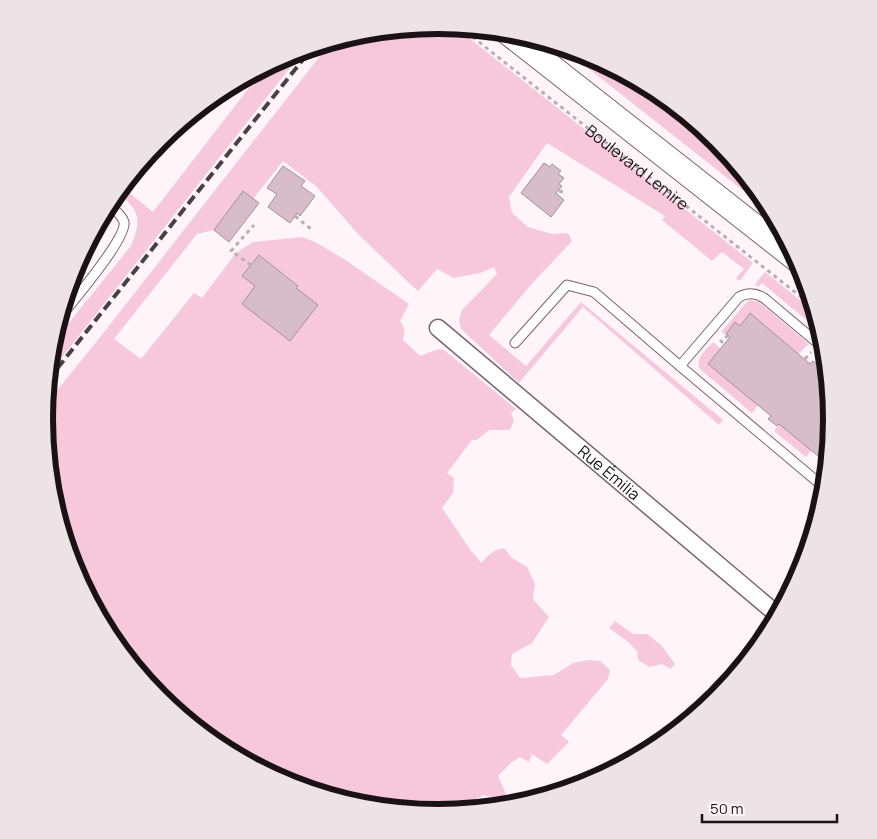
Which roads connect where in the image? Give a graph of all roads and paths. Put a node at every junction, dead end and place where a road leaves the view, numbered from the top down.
1 (471, 36) edge
2 (521, 43) edge
3 (558, 190) dead end
4 (567, 193) dead end
5 (115, 210) edge
6 (294, 216) dead end
7 (254, 224) dead end
8 (310, 229) dead end
9 (784, 250) edge
10 (251, 265) dead end
11 (805, 300) edge
12 (71, 304) edge
13 (438, 328) dead end
14 (817, 342) edge
15 (515, 343) dead end
16 (680, 366) junction
17 (819, 483) edge
18 (773, 611) edge

1 - 11 path, Boulevard Lemire
2 - 9 main road, Boulevard Lemire
3 - 4 path
5 - 12 lane
6 - 8 path
7 - 10 path
13 - 18 street, Rue Émilia
14 - 16 lane
15 - 16 lane
16 - 17 lane

